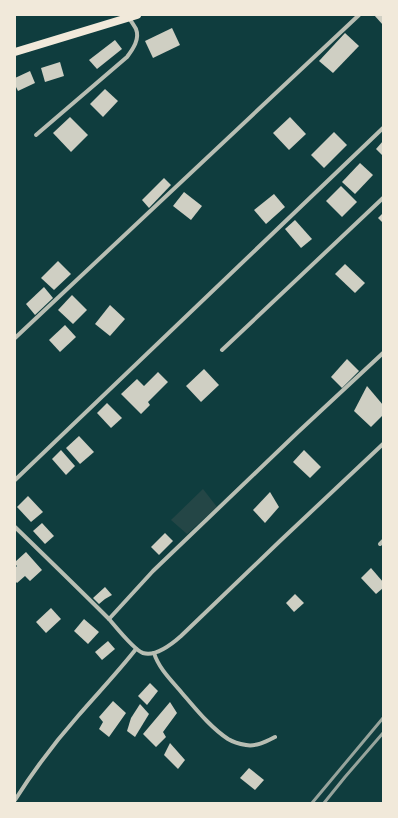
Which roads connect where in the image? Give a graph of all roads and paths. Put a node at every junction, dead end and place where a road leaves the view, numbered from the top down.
1 (359, 15) edge
2 (132, 16) edge
3 (15, 52) edge
4 (383, 128) edge
5 (36, 135) dead end
6 (383, 198) edge
7 (15, 338) edge
8 (222, 350) dead end
9 (383, 353) edge
10 (383, 444) edge
11 (15, 480) edge
12 (15, 527) edge
13 (109, 619) junction
14 (136, 649) junction
15 (154, 653) junction
16 (275, 737) dead end
17 (15, 800) edge

1 - 7 street
2 - 3 main road
2 - 5 street
4 - 11 street
6 - 8 street
9 - 13 street
10 - 15 street
12 - 13 street
13 - 14 street
14 - 15 street
14 - 17 street
15 - 16 street

